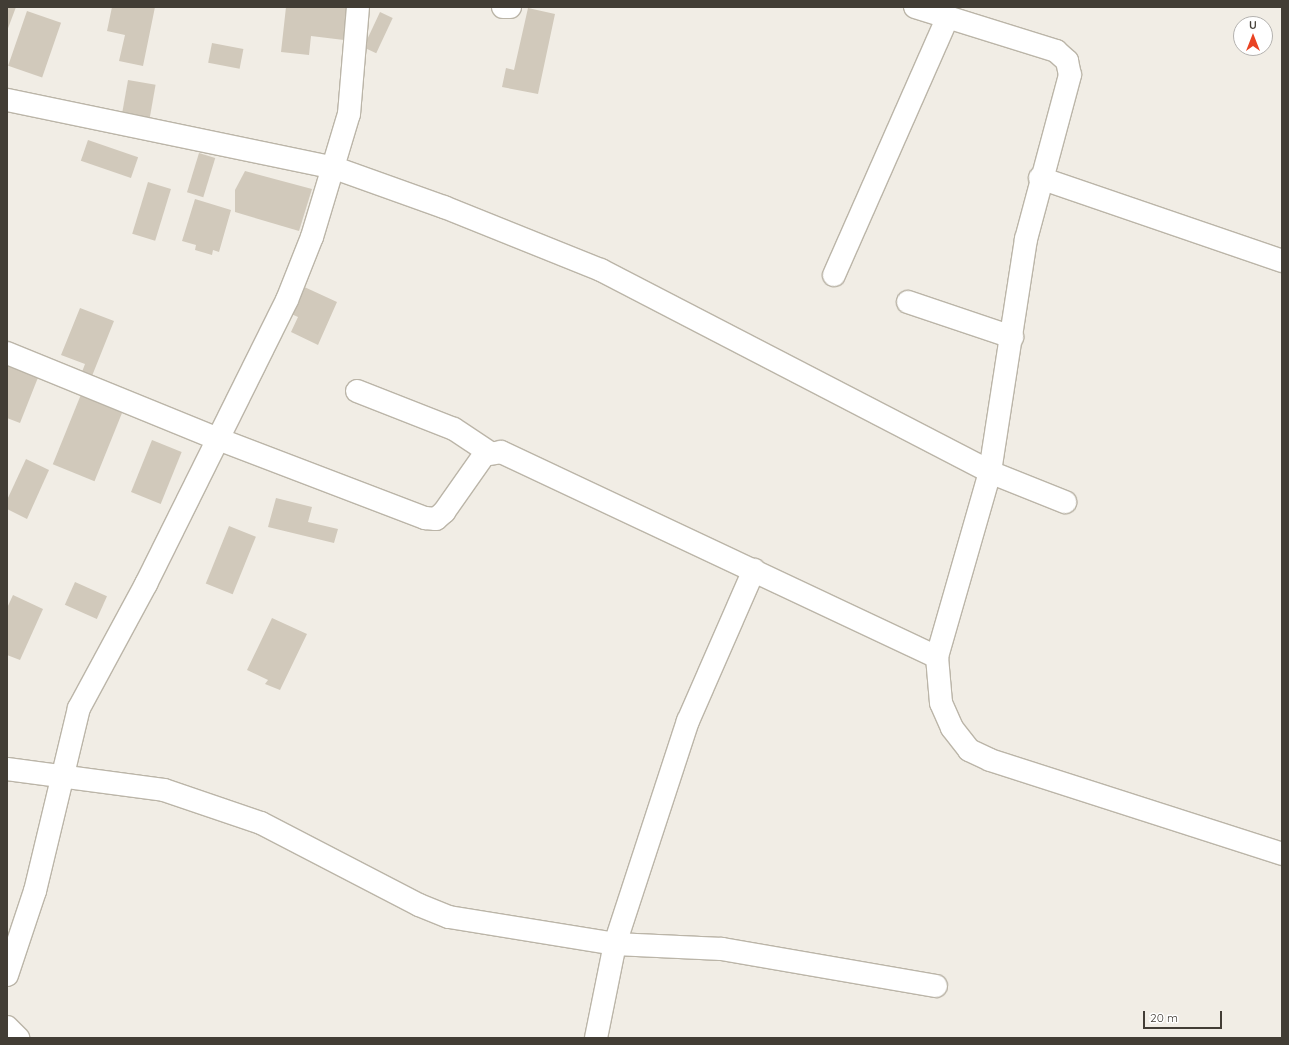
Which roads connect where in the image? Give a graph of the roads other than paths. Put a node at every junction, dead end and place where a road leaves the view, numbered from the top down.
1 (358, 7) edge
2 (503, 7) edge
3 (510, 7) edge
4 (915, 7) edge
5 (948, 17) junction
6 (7, 100) edge
7 (334, 168) junction
8 (1040, 178) junction
9 (1282, 261) edge
10 (834, 275) dead end
11 (908, 302) dead end
12 (1012, 337) junction
13 (7, 353) edge
14 (357, 391) dead end
15 (218, 439) junction
16 (490, 453) junction
17 (990, 472) junction
18 (1065, 502) dead end
19 (754, 570) junction
20 (937, 657) junction
21 (7, 769) edge
22 (60, 776) junction
23 (1282, 854) edge
24 (615, 944) junction
25 (7, 976) edge
26 (936, 986) dead end
27 (7, 1027) edge
28 (18, 1038) edge
29 (596, 1038) edge

1 - 7 street
2 - 3 street
4 - 5 street
5 - 8 street
5 - 10 street
6 - 7 street
7 - 15 street
7 - 17 street
8 - 9 street
8 - 12 street
11 - 12 street
12 - 17 street
13 - 15 street
14 - 16 street
15 - 16 street
15 - 22 street
16 - 19 street
17 - 18 street
17 - 20 street
19 - 20 street
19 - 24 street
20 - 23 street
21 - 22 street
22 - 24 street
22 - 25 street
24 - 26 street
24 - 29 street
27 - 28 street

